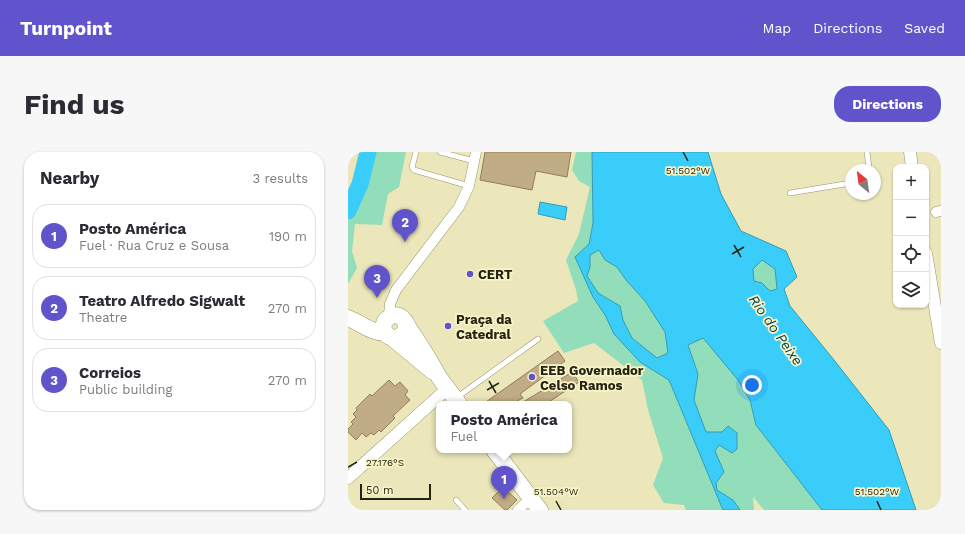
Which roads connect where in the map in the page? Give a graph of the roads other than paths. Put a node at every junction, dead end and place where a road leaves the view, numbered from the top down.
1 (416, 152) edge
2 (440, 152) edge
3 (867, 152) edge
4 (910, 152) edge
5 (476, 156) edge
6 (868, 164) edge
7 (912, 164) edge
8 (845, 184) edge
9 (469, 186) junction
10 (790, 193) dead end
11 (929, 271) edge
12 (350, 319) edge
13 (393, 324) junction
14 (538, 339) dead end
15 (941, 343) edge
16 (454, 397) edge
17 (436, 411) edge
18 (496, 453) edge
19 (348, 478) edge
20 (456, 500) dead end
21 (535, 504) edge
22 (465, 510) edge
23 (518, 510) edge

1 - 9 lane
2 - 5 lane
3 - 6 lane
4 - 7 street
5 - 9 street
8 - 10 lane
9 - 13 street
11 - 15 street
12 - 13 main road
13 - 16 main road
14 - 16 lane
17 - 19 street
18 - 21 main road
20 - 22 lane
21 - 23 street

